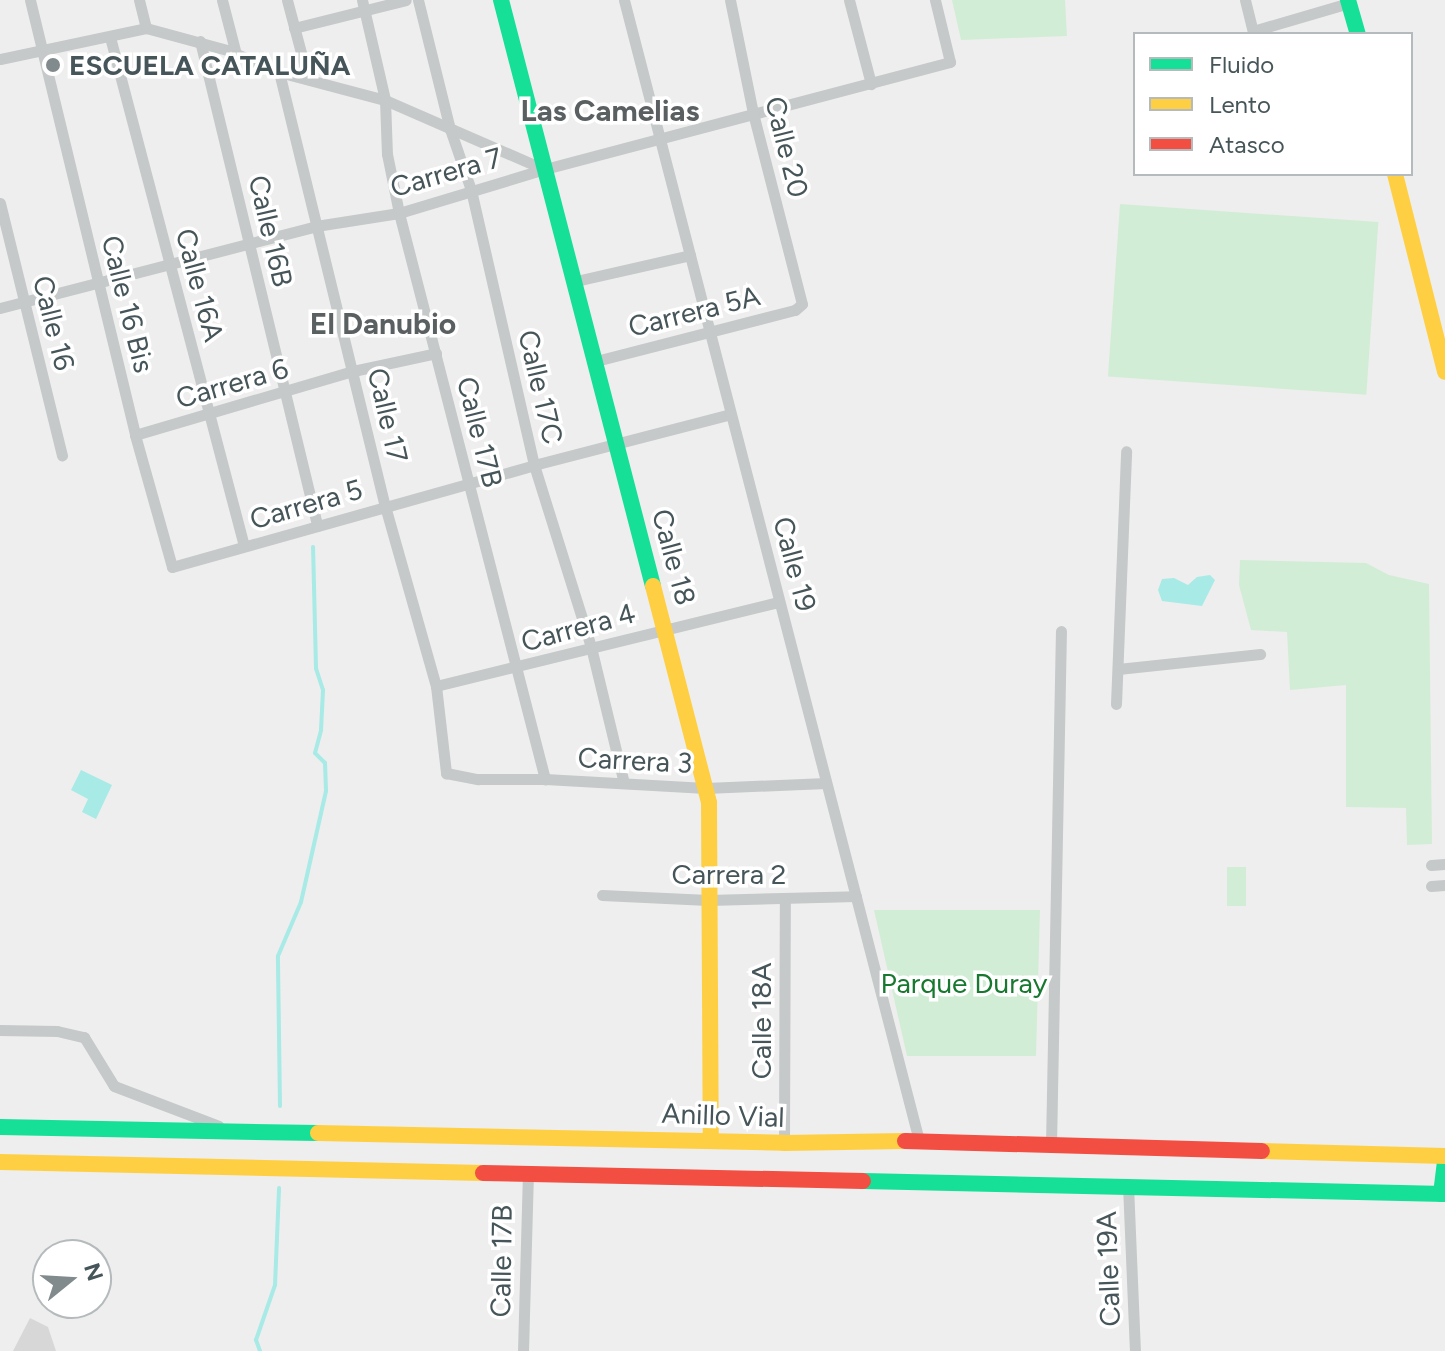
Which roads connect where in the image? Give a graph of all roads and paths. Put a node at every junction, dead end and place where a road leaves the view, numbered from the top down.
1 (30, 0) edge
2 (139, 0) edge
3 (222, 0) edge
4 (287, 0) edge
5 (406, 0) edge
6 (418, 0) edge
7 (501, 0) edge
8 (624, 0) edge
9 (730, 0) edge
10 (849, 0) edge
11 (935, 0) edge
12 (1245, 0) edge
13 (1349, 2) edge
14 (363, 6) edge
15 (146, 28) junction
16 (294, 28) junction
17 (1357, 32) edge
18 (110, 37) junction
19 (200, 41) junction
20 (41, 51) junction
21 (236, 54) junction
22 (0, 59) edge
23 (279, 72) junction
24 (308, 79) junction
25 (871, 84) junction
26 (385, 100) junction
27 (753, 113) junction
28 (450, 129) junction
29 (659, 137) junction
30 (545, 169) junction
31 (1396, 176) edge
32 (471, 190) junction
33 (0, 203) edge
34 (399, 213) junction
35 (316, 226) junction
36 (249, 244) junction
37 (690, 255) junction
38 (170, 264) junction
39 (576, 281) junction
40 (98, 283) junction
41 (24, 302) junction
42 (802, 304) joint
43 (0, 308) edge
44 (710, 332) junction
45 (436, 353) junction
46 (596, 361) junction
47 (353, 371) junction
48 (1445, 372) edge
49 (285, 393) junction
50 (210, 414) junction
51 (731, 414) junction
52 (135, 435) junction
53 (617, 445) junction
54 (1126, 451) dead end
55 (62, 455) dead end
56 (534, 465) junction
57 (468, 485) junction
58 (385, 506) junction
59 (317, 526) junction
60 (244, 546) junction
61 (172, 567) joint
62 (779, 602) junction
63 (666, 628) junction
64 (1061, 631) dead end
65 (591, 647) junction
66 (1260, 654) dead end
67 (516, 668) junction
68 (1118, 669) junction
69 (436, 686) junction
70 (1116, 704) dead end
71 (444, 769) joint
72 (545, 779) junction
73 (624, 783) junction
74 (826, 783) junction
75 (706, 788) junction
76 (1445, 864) edge
77 (1431, 865) dead end
78 (1445, 885) edge
79 (1431, 886) dead end
80 (602, 895) dead end
81 (856, 896) junction
82 (708, 900) junction
83 (785, 900) junction
84 (0, 1030) edge
85 (0, 1127) edge
86 (231, 1131) junction
87 (711, 1139) junction
88 (919, 1141) junction
89 (784, 1143) junction
90 (1051, 1145) junction
91 (1445, 1158) edge
92 (0, 1162) edge
93 (528, 1172) junction
94 (1128, 1185) junction
95 (1443, 1194) edge
96 (523, 1351) edge
97 (1135, 1351) edge

1 - 20 street
2 - 15 street
3 - 21 street
4 - 16 street
5 - 14 street
6 - 28 street, Calle 17C
7 - 30 main road, Calle 18
8 - 29 street, Calle 19
9 - 27 street, Calle 20
10 - 25 street
11 - 25 street, Carrera 7
12 - 13 street
13 - 17 main road
14 - 16 street
14 - 26 street, Calle 17B
15 - 18 street
15 - 19 street
16 - 24 street
18 - 20 street
18 - 38 street, Calle 16A
19 - 21 street
19 - 36 street, Calle 16B
20 - 22 street
20 - 40 street, Calle 16 Bis
21 - 23 street
23 - 24 street
23 - 35 street, Calle 17
24 - 26 street
25 - 27 street, Carrera 7
26 - 28 street
26 - 34 street, Calle 17B
27 - 29 street, Carrera 7
27 - 42 street, Calle 20
28 - 30 street
28 - 32 street, Calle 17C
29 - 30 street, Carrera 7
29 - 37 street, Calle 19
30 - 32 street, Carrera 7
30 - 39 main road, Calle 18
31 - 48 main road
32 - 34 street, Carrera 7
32 - 56 street, Calle 17C
33 - 41 street, Calle 16
34 - 35 street, Carrera 7
34 - 45 street, Calle 17B
35 - 36 street, Carrera 7
35 - 47 street, Calle 17
36 - 38 street, Carrera 7
36 - 49 street, Calle 16B
37 - 39 street
37 - 44 street, Calle 19
38 - 40 street, Carrera 7
38 - 50 street, Calle 16A
39 - 46 main road, Calle 18
40 - 41 street, Carrera 7
40 - 52 street, Calle 16 Bis
41 - 43 street, Carrera 7
41 - 55 street, Calle 16
42 - 44 street, Carrera 5A
44 - 46 street, Carrera 5A
44 - 51 street, Calle 19
45 - 47 street, Carrera 6
45 - 57 street, Calle 17B
46 - 53 main road, Calle 18
47 - 49 street, Carrera 6
47 - 58 street, Calle 17
49 - 50 street, Carrera 6
49 - 59 street, Calle 16B
50 - 52 street, Carrera 6
50 - 60 street, Calle 16A
51 - 53 street, Carrera 5
51 - 62 street, Calle 19
52 - 61 street, Calle 16 Bis
53 - 56 street, Carrera 5
53 - 63 main road, Calle 18
54 - 68 street
56 - 57 street, Carrera 5
56 - 65 street, Calle 17C
57 - 58 street, Carrera 5
57 - 67 street, Calle 17B
58 - 59 street, Carrera 5
58 - 69 street, Calle 17
59 - 60 street, Carrera 5
60 - 61 street, Carrera 5
62 - 63 street, Carrera 4
62 - 74 street, Calle 19
63 - 65 street, Carrera 4
63 - 75 main road, Calle 18
64 - 90 street
65 - 67 street, Carrera 4
65 - 73 street, Calle 17C
66 - 68 street
67 - 69 street, Carrera 4
67 - 72 street, Calle 17B
68 - 70 street
69 - 71 street, Calle 17
71 - 72 street, Carrera 3
72 - 73 street, Carrera 3
73 - 75 street, Carrera 3
74 - 75 street, Carrera 3
74 - 81 street, Calle 19
75 - 82 main road, Calle 18
76 - 77 street
78 - 79 street
80 - 82 street, Carrera 2
81 - 83 street, Carrera 2
81 - 88 street, Calle 19
82 - 83 street, Carrera 2
82 - 87 main road, Calle 18
83 - 89 street, Calle 18A
84 - 86 street
85 - 86 main road, Anillo Vial
86 - 87 main road, Anillo Vial
87 - 89 main road, Anillo Vial
88 - 89 main road, Anillo Vial
88 - 90 main road, Anillo Vial
90 - 91 main road, Anillo Vial
91 - 95 main road
92 - 93 main road
93 - 94 main road
93 - 96 street, Calle 17B
94 - 95 main road
94 - 97 street, Calle 19A

